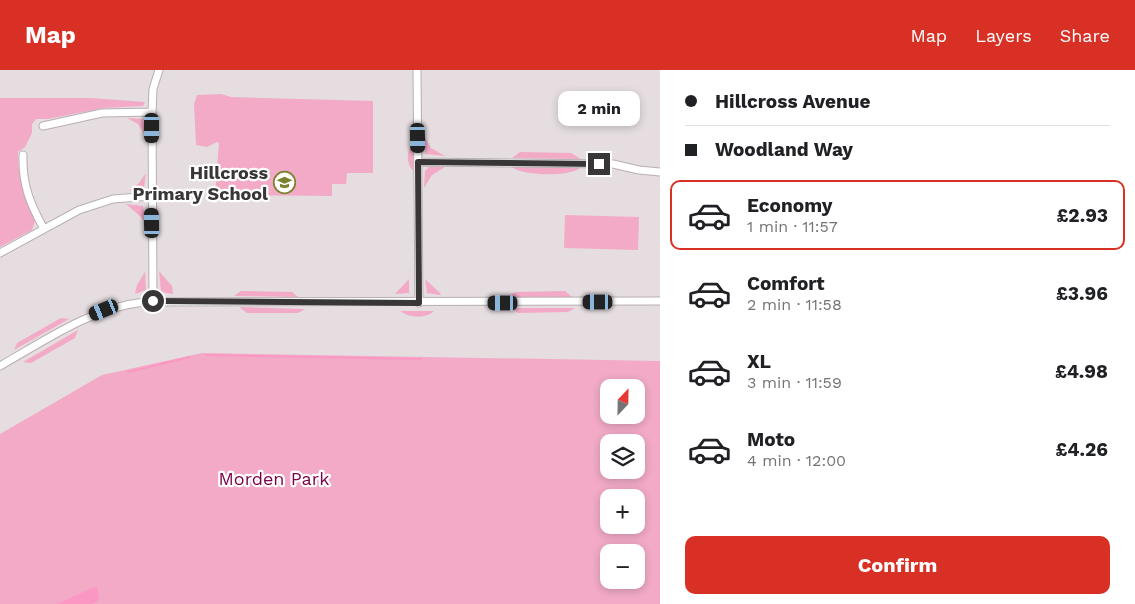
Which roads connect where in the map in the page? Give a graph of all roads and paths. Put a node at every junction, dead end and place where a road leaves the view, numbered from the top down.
1 (159, 70) edge
2 (417, 70) edge
3 (152, 112) junction
4 (42, 126) dead end
5 (23, 155) dead end
6 (418, 162) junction
7 (660, 172) edge
8 (152, 196) junction
9 (44, 229) junction
10 (0, 252) edge
11 (153, 301) junction
12 (660, 301) edge
13 (419, 303) junction
14 (0, 366) edge

1 - 3 street
2 - 6 street
3 - 4 street
3 - 8 street
5 - 9 street
6 - 7 street
6 - 13 street
8 - 9 street
8 - 11 street
9 - 10 street
11 - 13 street
11 - 14 street
12 - 13 street

